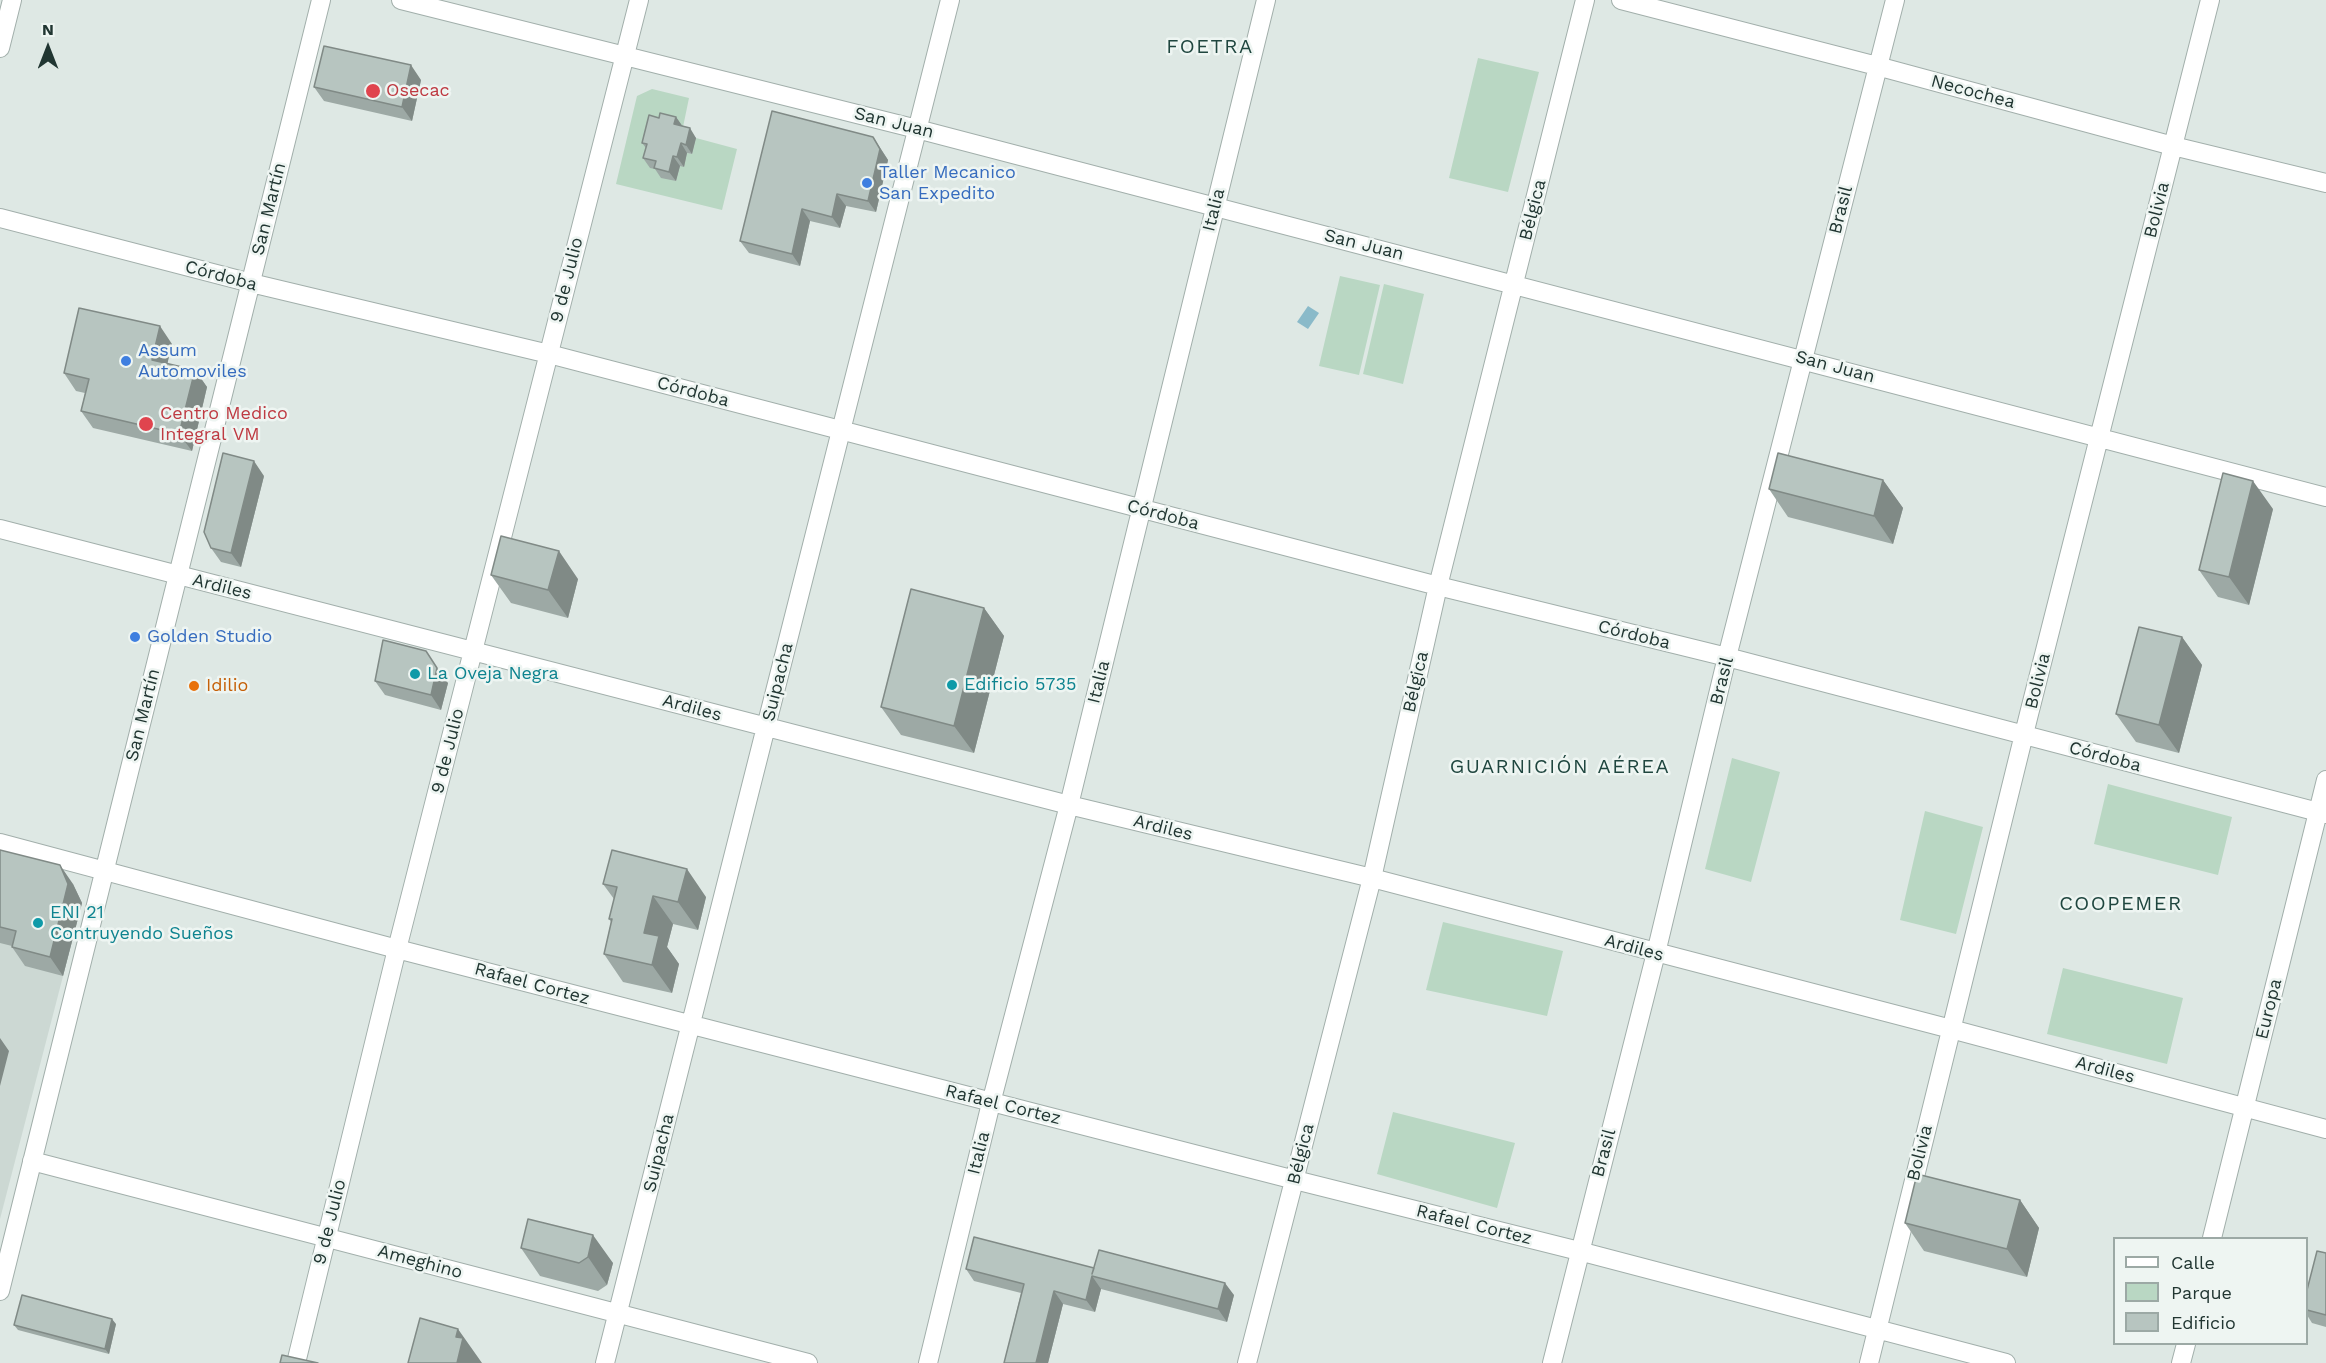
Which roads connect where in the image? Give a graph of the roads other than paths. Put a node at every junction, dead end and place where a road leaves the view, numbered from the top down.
1 (12, 0) edge
2 (321, 0) edge
3 (400, 0) edge
4 (639, 0) edge
5 (950, 0) edge
6 (1266, 0) edge
7 (1585, 0) edge
8 (1621, 0) edge
9 (1895, 0) edge
10 (2210, 0) edge
11 (0, 48) edge
12 (624, 57) junction
13 (1877, 66) junction
14 (917, 129) junction
15 (2173, 146) junction
16 (2326, 183) edge
17 (1215, 207) junction
18 (0, 218) edge
19 (251, 283) junction
20 (1514, 284) junction
21 (549, 354) junction
22 (1803, 359) junction
23 (842, 431) junction
24 (2099, 438) junction
25 (2326, 497) edge
26 (1140, 509) junction
27 (0, 529) edge
28 (178, 575) junction
29 (1438, 586) junction
30 (473, 651) junction
31 (1727, 657) junction
32 (767, 728) junction
33 (2024, 736) junction
34 (2326, 780) edge
35 (1069, 805) junction
36 (2322, 813) edge
37 (0, 843) edge
38 (104, 870) junction
39 (1372, 878) junction
40 (398, 949) junction
41 (1656, 953) junction
42 (691, 1025) junction
43 (1950, 1029) junction
44 (991, 1102) junction
45 (2245, 1107) junction
46 (2326, 1129) edge
47 (33, 1161) junction
48 (1294, 1180) junction
49 (327, 1237) junction
50 (2212, 1237) edge
51 (1579, 1251) junction
52 (0, 1291) edge
53 (618, 1313) junction
54 (1877, 1330) junction
55 (2186, 1345) edge
56 (296, 1363) edge
57 (605, 1363) edge
58 (808, 1363) edge
59 (928, 1363) edge
60 (1247, 1363) edge
61 (1552, 1363) edge
62 (1869, 1363) edge
63 (2006, 1363) edge
64 (2181, 1363) edge

1 - 11 street
2 - 19 street, San Martín
3 - 12 street, San Juan
4 - 12 street, 9 de Julio
5 - 14 street, Suipacha
6 - 17 street, Italia
7 - 20 street, Bélgica
8 - 13 street, Necochea
9 - 13 street, Brasil
10 - 15 street, Bolivia
12 - 14 street, San Juan
12 - 21 street, 9 de Julio
13 - 15 street, Necochea
13 - 22 street, Brasil
14 - 17 street, San Juan
14 - 23 street, Suipacha
15 - 16 street, Necochea
15 - 24 street, Bolivia
17 - 20 street, San Juan
17 - 26 street, Italia
18 - 19 street, Córdoba
19 - 21 street, Córdoba
19 - 28 street, San Martín
20 - 22 street, San Juan
20 - 29 street, Bélgica
21 - 23 street, Córdoba
21 - 30 street, 9 de Julio
22 - 24 street, San Juan
22 - 31 street, Brasil
23 - 26 street, Córdoba
23 - 32 street, Suipacha
24 - 25 street, San Juan
24 - 33 street, Bolivia
26 - 29 street, Córdoba
26 - 35 street, Italia
27 - 28 street, Ardiles
28 - 30 street, Ardiles
28 - 38 street, San Martín
29 - 31 street, Córdoba
29 - 39 street, Bélgica
30 - 32 street, Ardiles
30 - 40 street, 9 de Julio
31 - 33 street, Córdoba
31 - 41 street, Brasil
32 - 35 street, Ardiles
32 - 42 street, Suipacha
33 - 36 street, Córdoba
33 - 43 street, Bolivia
34 - 36 street, Europa
35 - 39 street, Ardiles
35 - 44 street, Italia
36 - 45 street, Europa
37 - 38 street, Rafael Cortez
38 - 40 street, Rafael Cortez
38 - 47 street, San Martín
39 - 41 street, Ardiles
39 - 48 street, Bélgica
40 - 42 street, Rafael Cortez
40 - 49 street, 9 de Julio
41 - 43 street, Ardiles
41 - 51 street, Brasil
42 - 44 street, Rafael Cortez
42 - 53 street, Suipacha
43 - 45 street, Ardiles
43 - 54 street, Bolivia
44 - 48 street, Rafael Cortez
44 - 59 street, Italia
45 - 46 street, Ardiles
45 - 50 street, Europa
47 - 49 street, Ameghino
47 - 52 street, San Martín
48 - 51 street, Rafael Cortez
48 - 60 street, Bélgica
49 - 53 street, Ameghino
49 - 56 street, 9 de Julio
51 - 54 street, Rafael Cortez
51 - 61 street, Brasil
53 - 57 street, Suipacha
53 - 58 street, Ameghino
54 - 62 street, Bolivia
54 - 63 street, Rafael Cortez
55 - 64 street

